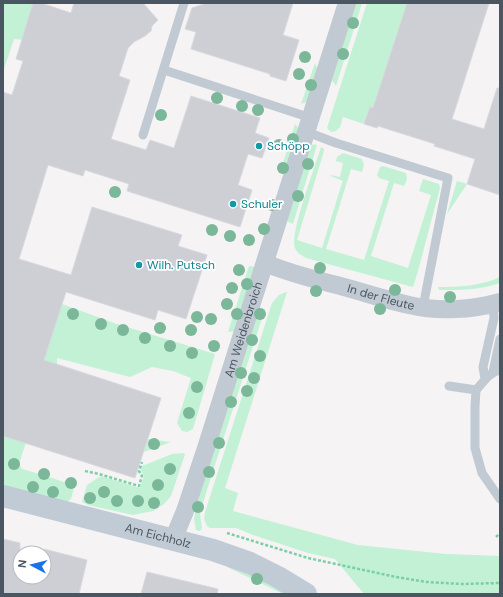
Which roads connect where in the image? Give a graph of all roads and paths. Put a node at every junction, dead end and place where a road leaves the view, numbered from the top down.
1 (184, 3) edge
2 (348, 3) edge
3 (164, 70) junction
4 (309, 125) junction
5 (143, 135) dead end
6 (265, 263) junction
7 (497, 303) edge
8 (423, 307) junction
9 (500, 339) edge
10 (497, 371) edge
11 (485, 379) junction
12 (449, 386) dead end
13 (476, 390) junction
14 (142, 462) dead end
15 (85, 471) dead end
16 (3, 496) edge
17 (500, 499) edge
18 (225, 533) dead end
19 (500, 533) edge
20 (496, 537) dead end
21 (173, 540) junction
22 (500, 583) edge
23 (306, 594) edge

1 - 3 lane
2 - 4 street, Am Weidenbroich
3 - 4 lane
3 - 5 lane
4 - 6 street, Am Weidenbroich
4 - 8 lane
6 - 8 street, In der Fleute
6 - 21 street, Am Weidenbroich
7 - 8 street, In der Fleute
7 - 11 lane
9 - 10 lane
10 - 11 lane
11 - 13 lane
12 - 13 lane
13 - 17 lane
14 - 15 path
16 - 21 main road, Am Eichholz
18 - 22 path
19 - 20 path
21 - 23 main road, Am Eichholz

